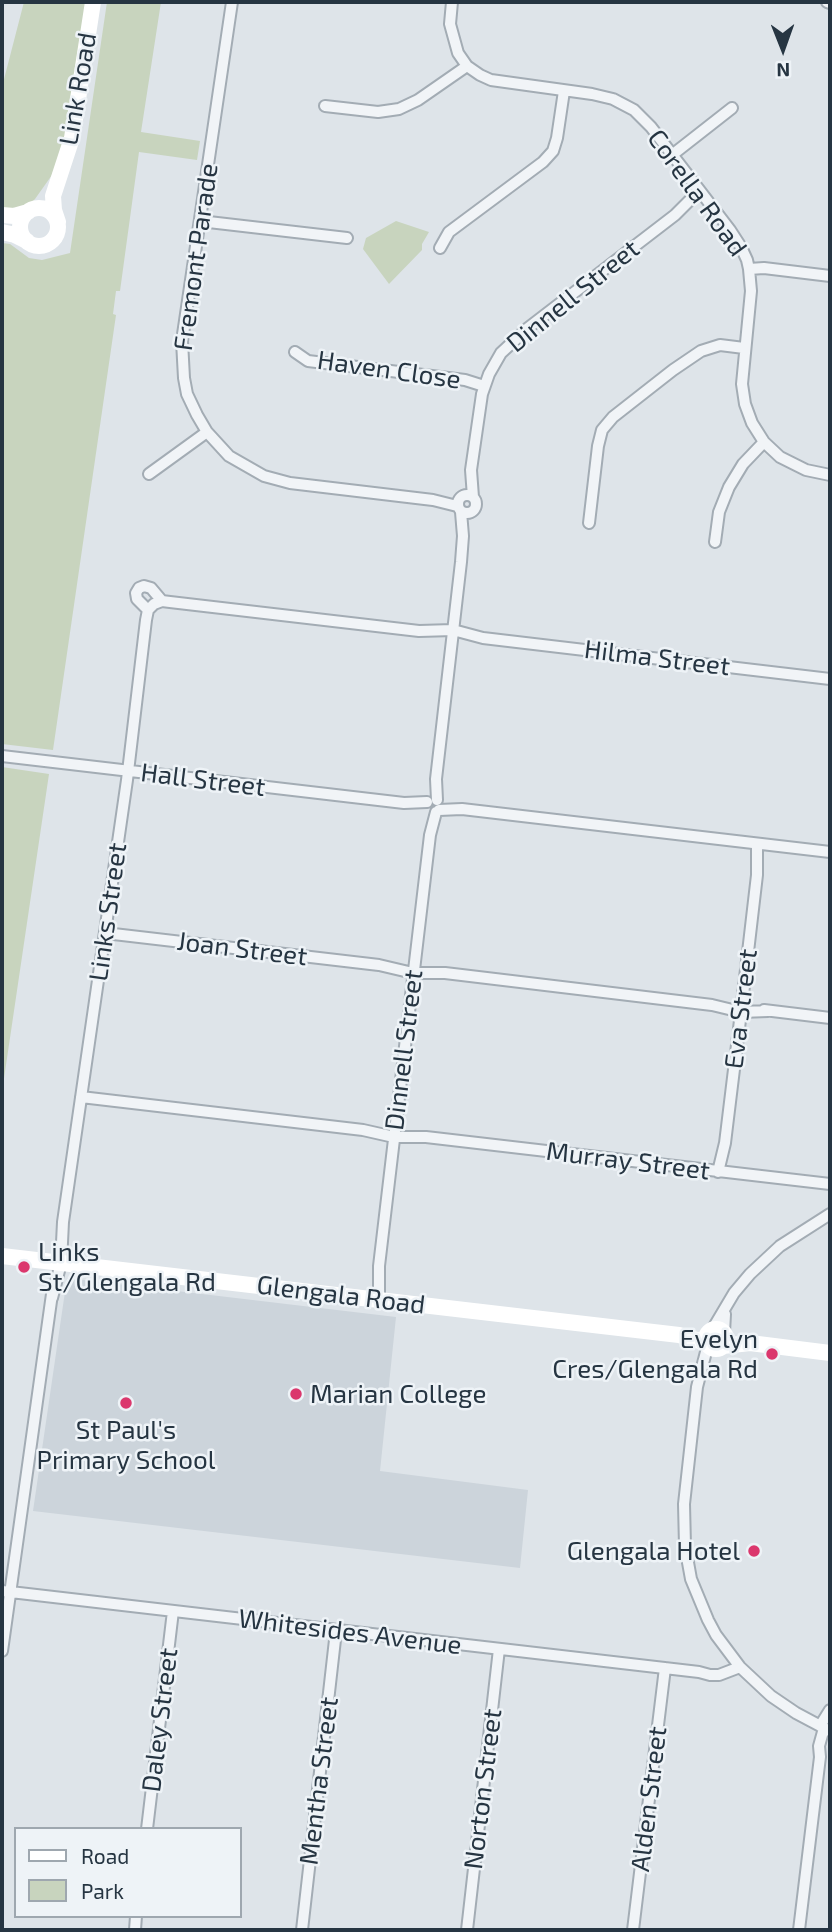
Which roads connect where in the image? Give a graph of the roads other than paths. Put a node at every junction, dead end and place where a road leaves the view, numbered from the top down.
1 (93, 2) edge
2 (232, 2) edge
3 (452, 2) edge
4 (467, 66) junction
5 (564, 91) junction
6 (325, 106) dead end
7 (732, 108) dead end
8 (672, 155) junction
9 (59, 175) junction
10 (702, 195) junction
11 (29, 211) junction
12 (2, 215) edge
13 (200, 221) junction
14 (58, 222) junction
15 (2, 232) edge
16 (347, 238) dead end
17 (29, 243) junction
18 (440, 248) dead end
19 (749, 269) junction
20 (830, 276) edge
21 (744, 348) junction
22 (295, 352) dead end
23 (484, 386) junction
24 (207, 432) junction
25 (764, 442) junction
26 (149, 474) dead end
27 (830, 475) edge
28 (463, 504) junction
29 (589, 523) dead end
30 (715, 542) dead end
31 (155, 605) joint
32 (453, 634) junction
33 (830, 679) edge
34 (2, 756) edge
35 (128, 771) junction
36 (433, 806) junction
37 (760, 844) junction
38 (830, 852) edge
39 (105, 933) junction
40 (414, 969) junction
41 (741, 1008) junction
42 (830, 1018) edge
43 (81, 1097) junction
44 (395, 1133) junction
45 (722, 1172) junction
46 (830, 1184) edge
47 (830, 1214) edge
48 (2, 1256) edge
49 (57, 1262) junction
50 (375, 1299) junction
51 (716, 1339) junction
52 (830, 1353) edge
53 (5, 1591) edge
54 (173, 1611) junction
55 (336, 1631) junction
56 (499, 1648) junction
57 (2, 1651) edge
58 (731, 1657) junction
59 (740, 1667) junction
60 (664, 1668) junction
61 (699, 1672) junction
62 (830, 1710) edge
63 (827, 1729) edge
64 (147, 1827) edge
65 (302, 1930) edge
66 (467, 1930) edge
67 (633, 1930) edge
68 (799, 1930) edge

1 - 9 street, Link Road
2 - 13 street, Fremont Parade
3 - 4 street
4 - 5 street, Corella Road
4 - 6 street
5 - 8 street, Corella Road
5 - 18 street
7 - 8 street
8 - 10 street, Corella Road
9 - 11 street, Link Road
9 - 14 street, Link Road
10 - 19 street, Corella Road
10 - 23 street, Dinnell Street
11 - 12 street
11 - 14 street
11 - 17 street
13 - 16 street
13 - 24 street, Fremont Parade
14 - 17 street
15 - 17 street
19 - 20 street
19 - 21 street, Corella Road
21 - 25 street, Corella Road
21 - 29 street
22 - 23 street, Haven Close
23 - 28 street, Dinnell Street
24 - 26 street
24 - 28 street, Fremont Parade
25 - 27 street, Corella Road
25 - 30 street
28 - 32 street, Dinnell Street
31 - 32 street, Hilma Street
31 - 35 street, Links Street
32 - 33 street, Hilma Street
32 - 36 street, Dinnell Street
34 - 35 street, Hall Street
35 - 36 street, Hall Street
35 - 39 street, Links Street
36 - 37 street, Hall Street
36 - 40 street, Dinnell Street
37 - 38 street, Hall Street
37 - 41 street, Eva Street
39 - 40 street, Joan Street
39 - 43 street, Links Street
40 - 41 street, Joan Street
40 - 44 street, Dinnell Street
41 - 42 street, Joan Street
41 - 45 street, Eva Street
43 - 44 street, Murray Street
43 - 49 street, Links Street
44 - 45 street, Murray Street
44 - 50 street, Dinnell Street
45 - 46 street, Murray Street
47 - 51 street
48 - 49 street, Glengala Road
49 - 50 street, Glengala Road
49 - 53 street, Links Street
50 - 51 street, Glengala Road
51 - 52 street, Glengala Road
51 - 58 street
53 - 54 street, Whitesides Avenue
53 - 57 street, Links Street
54 - 55 street, Whitesides Avenue
54 - 64 street, Daley Street
55 - 56 street, Whitesides Avenue
55 - 65 street, Mentha Street
56 - 60 street, Whitesides Avenue
56 - 66 street, Norton Street
58 - 59 street
58 - 61 street
59 - 61 street, Whitesides Avenue
59 - 63 street
60 - 61 street, Whitesides Avenue
60 - 67 street, Alden Street
62 - 63 street
63 - 68 street

